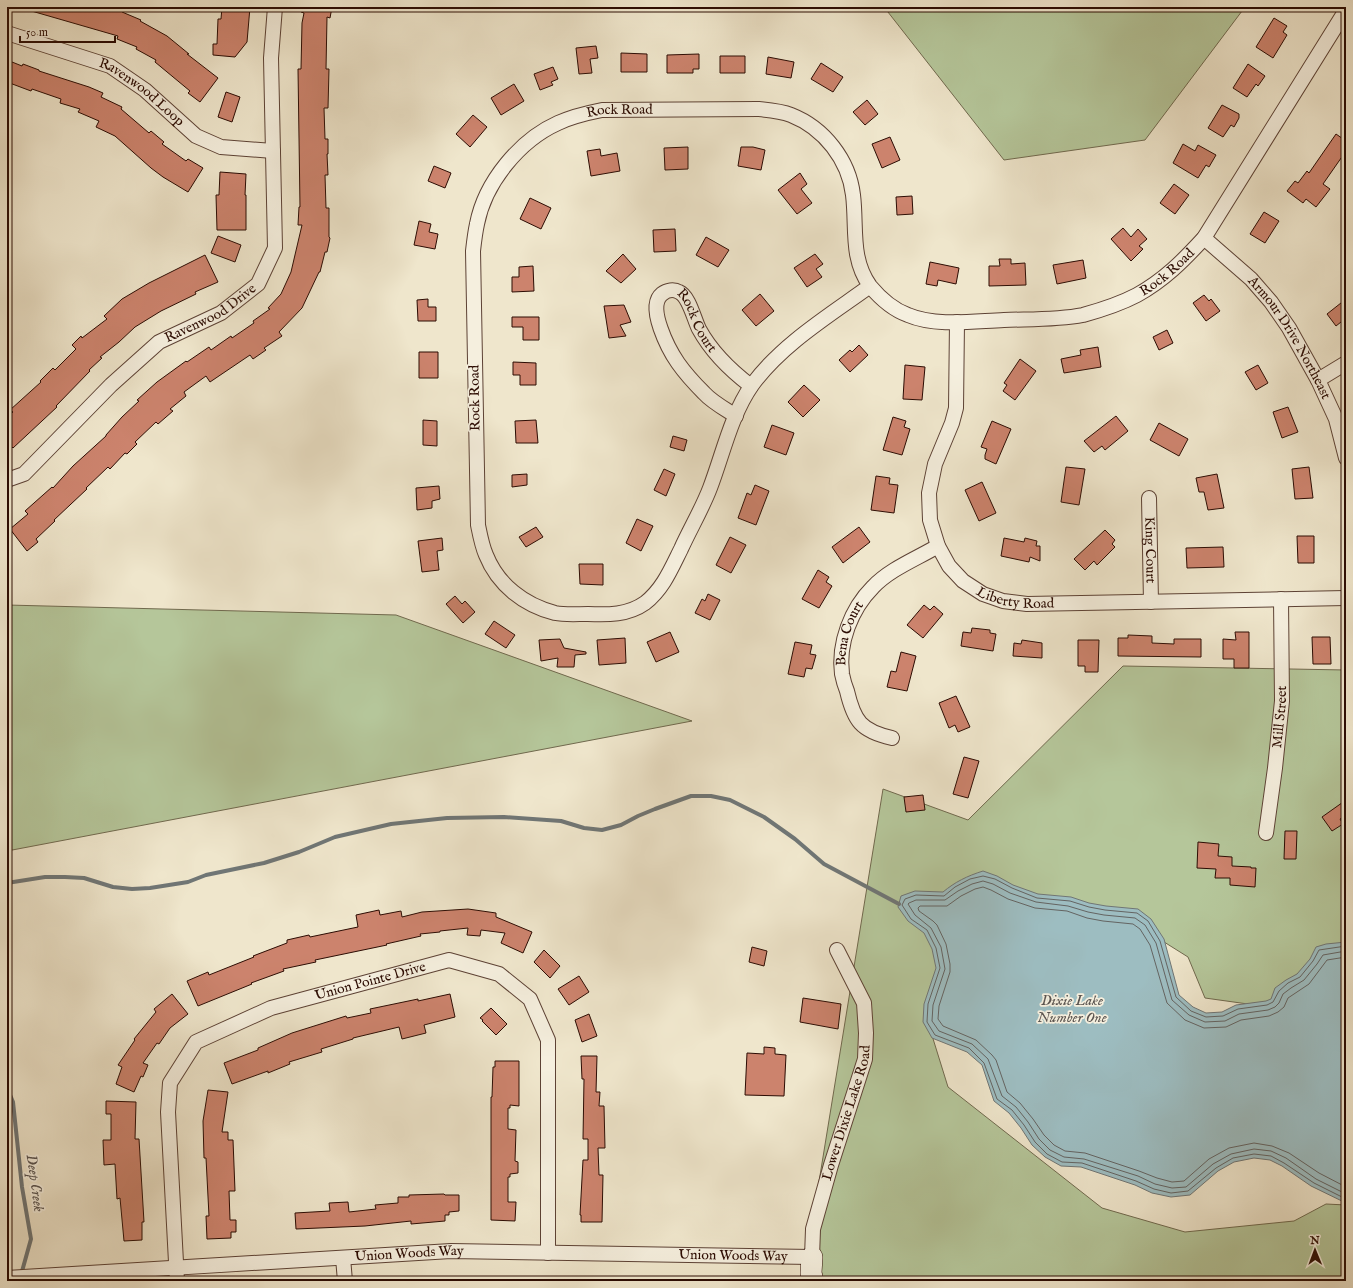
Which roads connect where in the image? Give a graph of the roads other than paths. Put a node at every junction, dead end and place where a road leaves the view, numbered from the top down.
1 (275, 7) edge
2 (1346, 10) edge
3 (7, 33) edge
4 (273, 152) junction
5 (1204, 238) junction
6 (870, 286) junction
7 (958, 322) junction
8 (1346, 363) edge
9 (1318, 380) junction
10 (751, 386) junction
11 (736, 416) junction
12 (1346, 458) edge
13 (7, 480) edge
14 (1149, 498) dead end
15 (938, 546) junction
16 (1346, 598) edge
17 (1281, 599) junction
18 (1151, 602) junction
19 (892, 738) dead end
20 (1266, 833) dead end
21 (837, 950) dead end
22 (548, 1253) junction
23 (812, 1257) junction
24 (343, 1258) junction
25 (176, 1274) edge
26 (7, 1278) edge
27 (345, 1281) edge
28 (813, 1281) edge

1 - 4 street, Ravenwood Drive
2 - 5 street, Rock Road
3 - 4 street, Ravenwood Loop
4 - 13 street, Ravenwood Drive
5 - 7 street, Rock Road
5 - 9 street, Armour Drive Northeast
6 - 7 street, Rock Road
6 - 10 street, Rock Road
6 - 11 street, Rock Road
7 - 15 street, Liberty Road
8 - 9 street
9 - 12 street, Armour Drive Northeast
10 - 11 street, Rock Road
10 - 11 street, Rock Court
14 - 18 street, King Court
15 - 18 street, Liberty Road
15 - 19 street, Bena Court
16 - 17 street, Liberty Road
17 - 18 street, Liberty Road
17 - 20 street, Mill Street
21 - 23 street, Lower Dixie Lake Road
22 - 23 street, Union Woods Way
22 - 24 street, Union Woods Way
22 - 25 street, Union Pointe Drive
23 - 28 street, Lower Dixie Lake Road
24 - 25 street, Union Woods Way
24 - 27 street
25 - 26 street, Union Woods Way

